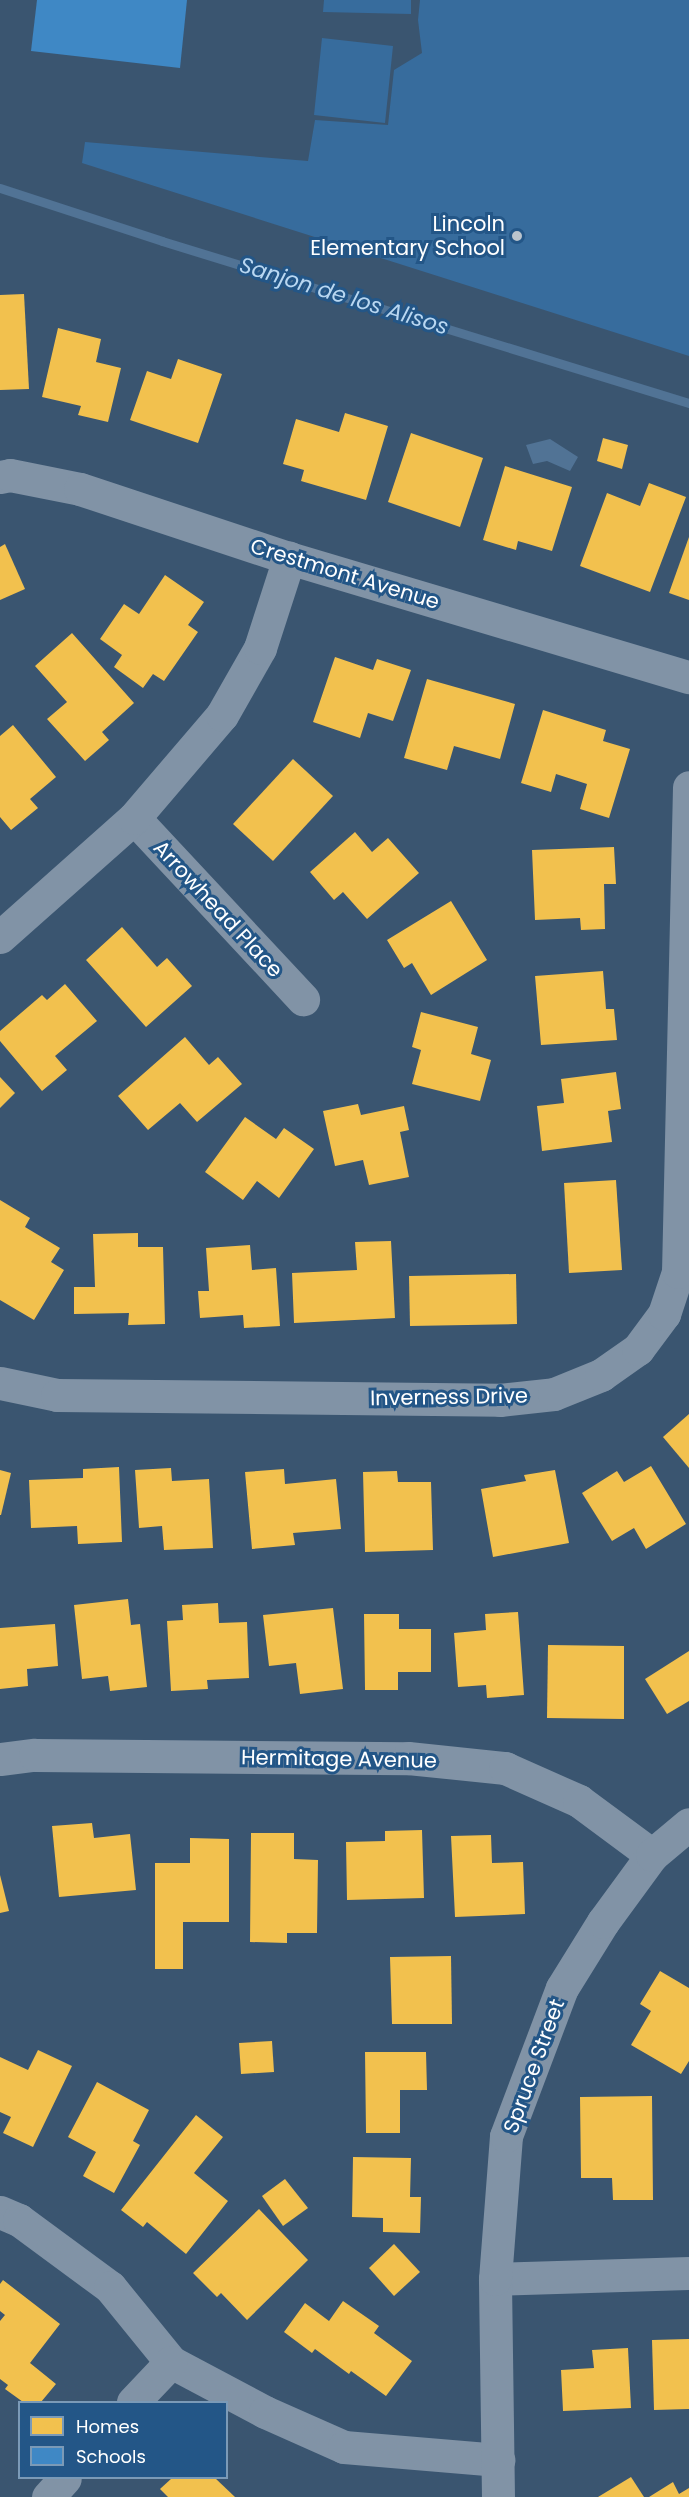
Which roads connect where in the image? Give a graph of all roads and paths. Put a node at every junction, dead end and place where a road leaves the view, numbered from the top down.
1 (0, 477) edge
2 (290, 558) junction
3 (689, 677) edge
4 (689, 787) edge
5 (134, 818) junction
6 (0, 937) edge
7 (303, 999) dead end
8 (0, 1383) edge
9 (0, 1759) edge
10 (689, 1824) edge
11 (652, 1856) junction
12 (0, 2212) edge
13 (689, 2273) edge
14 (495, 2279) junction
15 (171, 2362) junction
16 (136, 2401) edge
17 (498, 2460) junction
18 (64, 2479) edge
19 (48, 2497) edge
20 (498, 2497) edge

1 - 2 street, Crestmont Avenue
2 - 3 street, Crestmont Avenue
2 - 5 street
4 - 8 street, Inverness Drive
5 - 6 street
5 - 7 street, Arrowhead Place
9 - 11 street, Hermitage Avenue
10 - 11 street, Spruce Street
11 - 14 street, Spruce Street
12 - 15 street
13 - 14 street
14 - 17 street, Spruce Street
15 - 16 street
15 - 17 street
17 - 20 street, Spruce Street
18 - 19 street

